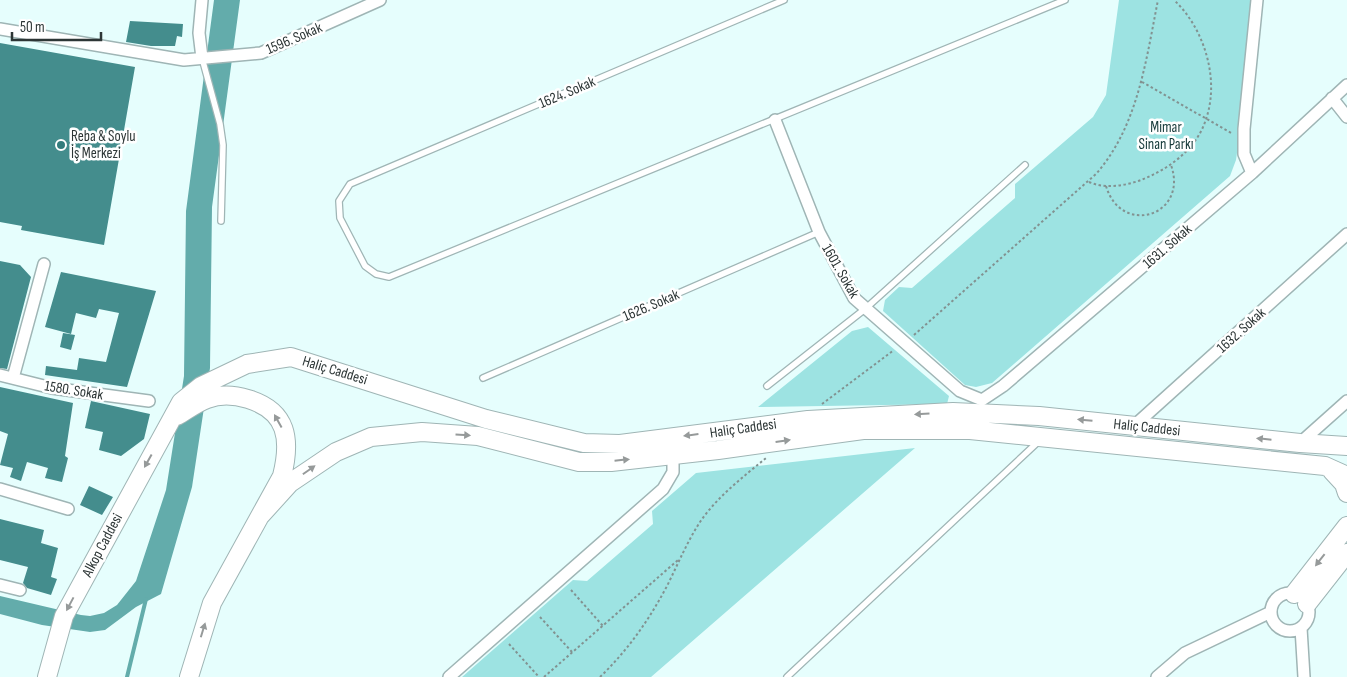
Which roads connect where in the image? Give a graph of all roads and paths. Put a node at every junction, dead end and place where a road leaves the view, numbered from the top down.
1 (202, 0) edge
2 (380, 0) edge
3 (784, 0) edge
4 (1065, 0) edge
5 (1158, 0) edge
6 (1174, 0) edge
7 (1258, 0) edge
8 (0, 29) edge
9 (202, 58) junction
10 (1142, 82) junction
11 (1347, 85) edge
12 (1332, 98) junction
13 (1347, 117) edge
14 (1206, 119) junction
15 (775, 120) junction
16 (1244, 141) junction
17 (1025, 165) dead end
18 (1171, 165) junction
19 (1252, 173) junction
20 (1088, 182) junction
21 (1106, 186) junction
22 (221, 221) dead end
23 (819, 232) junction
24 (1347, 234) edge
25 (44, 264) dead end
26 (865, 309) junction
27 (904, 342) junction
28 (0, 374) edge
29 (12, 378) junction
30 (483, 378) dead end
31 (767, 386) dead end
32 (149, 401) dead end
33 (1347, 401) edge
34 (984, 407) junction
35 (172, 419) junction
36 (816, 419) junction
37 (1135, 425) junction
38 (989, 432) junction
39 (1042, 437) junction
40 (788, 440) junction
41 (1300, 443) junction
42 (1347, 446) edge
43 (672, 455) junction
44 (1293, 463) junction
45 (1326, 466) junction
46 (1347, 476) edge
47 (0, 489) edge
48 (1347, 493) edge
49 (68, 508) dead end
50 (261, 515) junction
51 (1347, 526) edge
52 (1347, 553) edge
53 (679, 560) junction
54 (0, 586) edge
55 (20, 590) dead end
56 (571, 590) dead end
57 (1300, 599) junction
58 (1271, 612) junction
59 (540, 617) dead end
60 (603, 626) junction
61 (1301, 628) junction
62 (509, 644) dead end
63 (572, 652) junction
64 (47, 677) edge
65 (189, 677) edge
66 (449, 677) edge
67 (539, 677) edge
68 (544, 677) edge
69 (600, 677) edge
70 (787, 677) edge
71 (1157, 677) edge
72 (1304, 677) edge

1 - 9 street
2 - 9 street, 1596. Sokak
3 - 15 lane, 1624. Sokak
4 - 15 lane
5 - 10 path
6 - 14 path
7 - 16 street
8 - 9 street, 1596. Sokak
9 - 22 lane
10 - 14 path
10 - 20 path
11 - 12 street, 1631. Sokak
12 - 13 street
12 - 19 street, 1631. Sokak
14 - 16 path
14 - 18 path
15 - 23 street, 1601. Sokak
16 - 19 street
17 - 26 lane
18 - 21 path
18 - 21 path
19 - 34 street, 1631. Sokak
20 - 21 path
20 - 27 path
23 - 26 street, 1601. Sokak
23 - 30 lane, 1626. Sokak
24 - 37 street, 1632. Sokak
25 - 29 street
26 - 27 street, 1601. Sokak
26 - 31 lane
27 - 34 street, 1601. Sokak
27 - 36 path
28 - 29 street, 1580. Sokak
29 - 32 street, 1580. Sokak
33 - 41 street
34 -> 36 main road, Haliç Caddesi
37 -> 34 main road, Haliç Caddesi
34 - 38 main road
36 -> 35 main road, Haliç Caddesi
50 -> 35 main road
35 -> 64 main road, Alkop Caddesi
41 -> 37 main road, Haliç Caddesi
38 - 39 main road, Haliç Caddesi
38 - 40 main road, Haliç Caddesi
39 - 44 main road, Haliç Caddesi
39 - 70 lane
43 -> 40 main road, Haliç Caddesi
40 - 53 path
41 - 42 main road, Haliç Caddesi
41 - 44 main road
50 -> 43 main road, Haliç Caddesi
43 - 66 street
44 - 45 main road, Haliç Caddesi
45 - 46 main road, Haliç Caddesi
45 - 48 main road
47 - 49 street
65 -> 50 main road
51 -> 57 main road
52 - 57 main road
53 - 60 path
53 - 69 path
54 - 55 street
56 - 60 path
57 - 58 street
57 - 61 street
58 - 61 street
58 - 71 street
59 - 63 path
60 - 63 path
61 - 72 street
62 - 67 path
63 - 68 path

